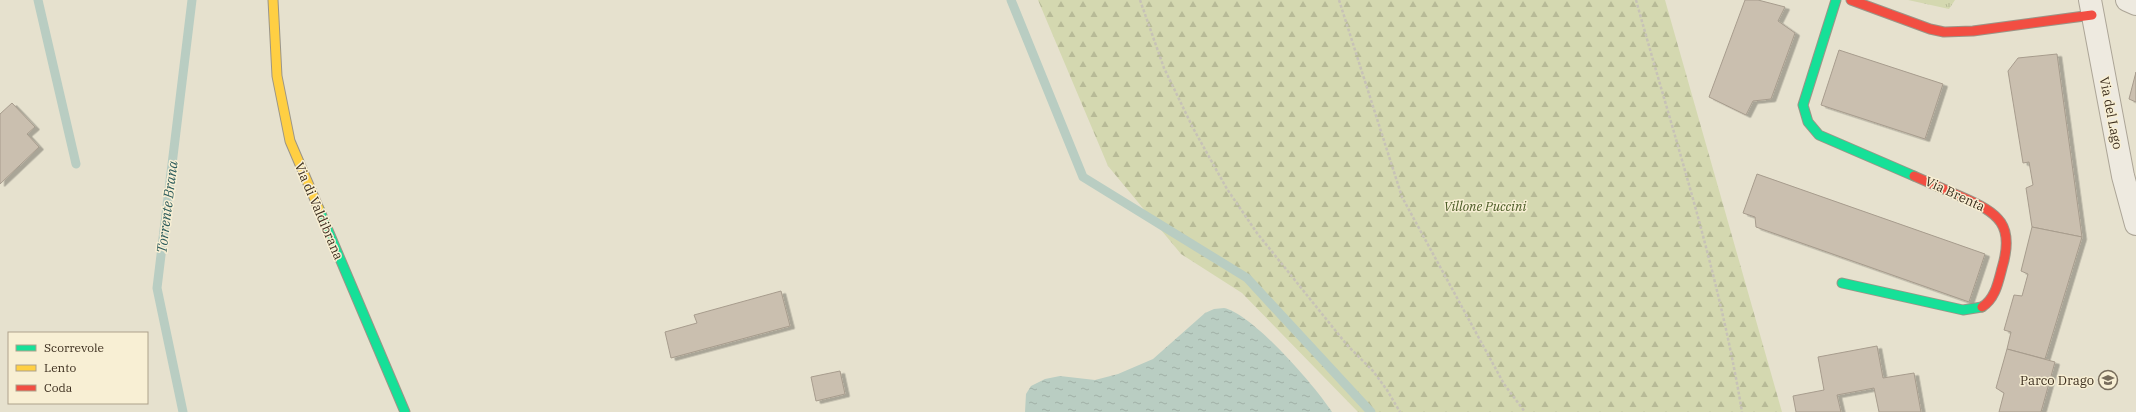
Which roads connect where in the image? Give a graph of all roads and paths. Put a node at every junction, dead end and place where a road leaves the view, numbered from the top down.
1 (273, 0) edge
2 (1140, 0) edge
3 (1339, 0) edge
4 (1636, 0) edge
5 (1836, 0) edge
6 (1851, 0) edge
7 (2127, 0) edge
8 (2136, 4) edge
9 (2091, 7) edge
10 (2136, 224) edge
11 (1842, 283) dead end
12 (405, 412) edge
13 (1400, 412) edge
14 (1525, 412) edge
15 (1742, 412) edge

1 - 12 street, Via di Valdibrana
2 - 13 path
3 - 14 path
4 - 15 path
5 - 11 street, Via Brenta
6 - 9 street
7 - 8 street
9 - 10 street, Via del Lago

